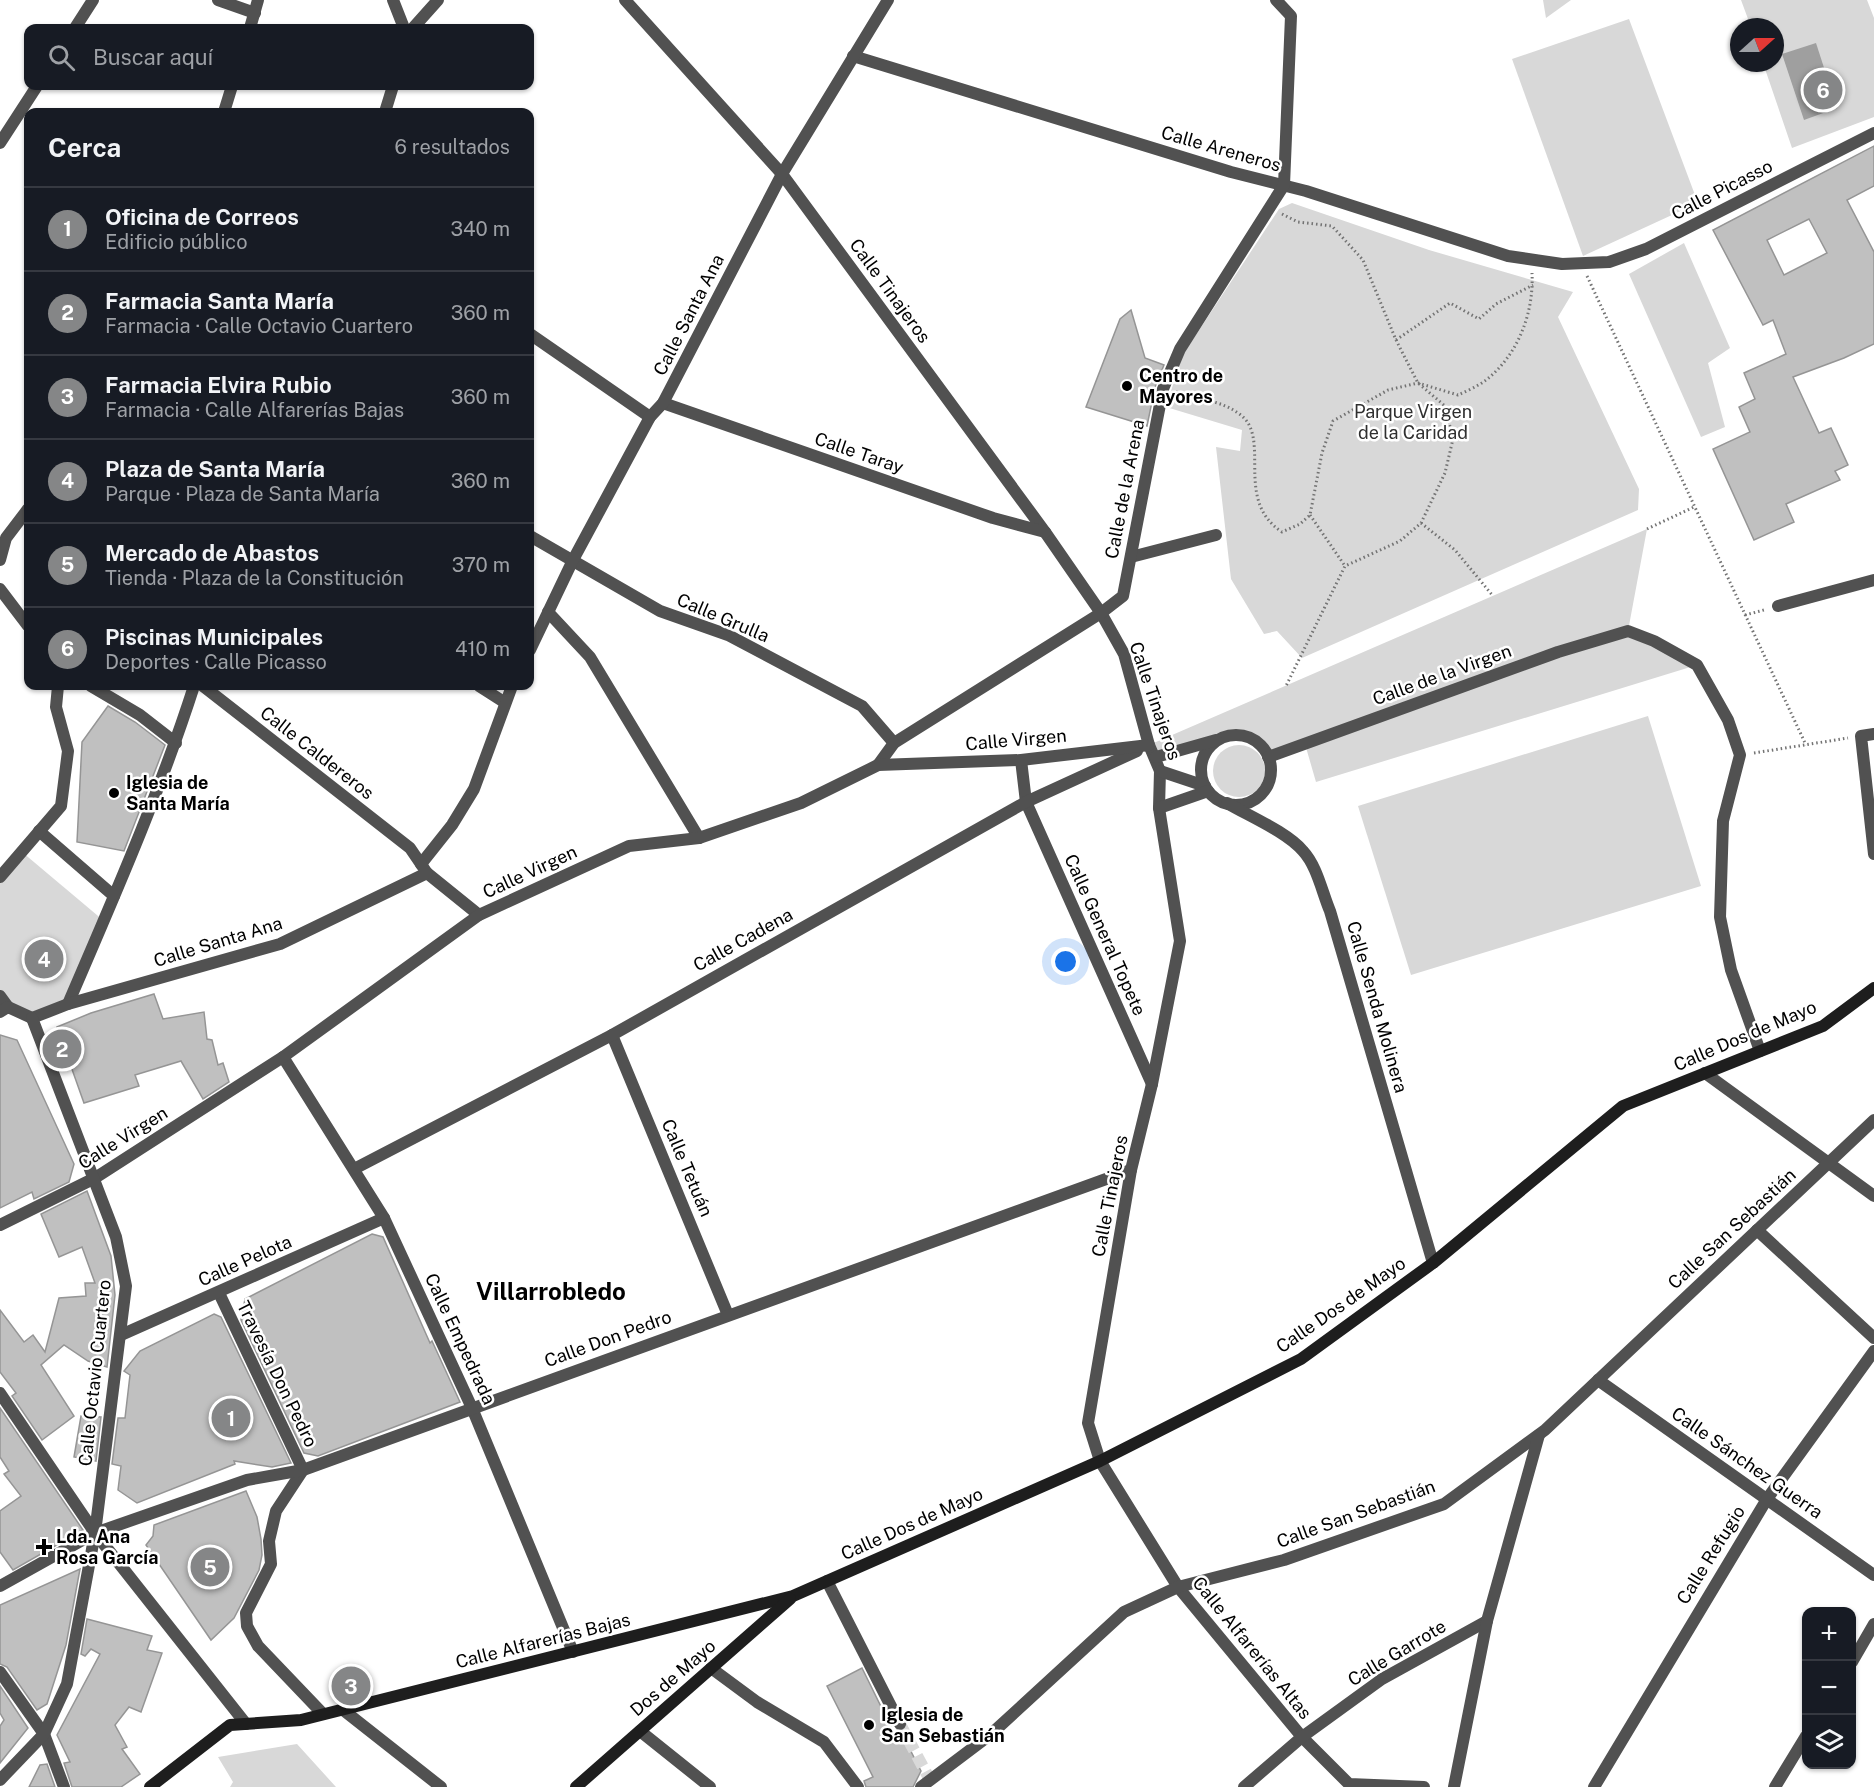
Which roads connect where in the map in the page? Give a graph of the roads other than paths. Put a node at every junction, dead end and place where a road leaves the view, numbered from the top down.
1 (93, 0) edge
2 (218, 0) edge
3 (258, 0) edge
4 (393, 0) edge
5 (438, 0) edge
6 (625, 0) edge
7 (888, 0) edge
8 (1276, 0) edge
9 (255, 13) junction
10 (78, 24) edge
11 (251, 24) edge
12 (402, 24) edge
13 (417, 24) edge
14 (853, 56) junction
15 (35, 90) edge
16 (231, 90) edge
17 (392, 90) edge
18 (225, 108) edge
19 (386, 108) edge
20 (1874, 133) edge
21 (0, 143) edge
22 (782, 174) junction
23 (1284, 185) junction
24 (1582, 263) joint
25 (534, 337) edge
26 (663, 403) junction
27 (650, 417) junction
28 (24, 512) edge
29 (1045, 532) junction
30 (2, 535) edge
31 (1216, 535) dead end
32 (534, 538) edge
33 (1131, 557) junction
34 (0, 560) edge
35 (573, 560) junction
36 (1874, 580) edge
37 (0, 589) edge
38 (1778, 606) road end
39 (548, 612) junction
40 (1101, 613) junction
41 (24, 621) edge
42 (534, 642) edge
43 (58, 690) edge
44 (98, 690) edge
45 (193, 690) edge
46 (208, 690) edge
47 (485, 690) edge
48 (511, 690) edge
49 (504, 702) junction
50 (1868, 735) edge
51 (1220, 738) junction
52 (176, 743) junction
53 (894, 743) junction
54 (1149, 745) junction
55 (1156, 757) junction
56 (1268, 757) junction
57 (1021, 760) junction
58 (878, 765) junction
59 (1160, 771) junction
60 (1207, 789) junction
61 (1026, 802) junction
62 (1227, 804) junction
63 (1159, 808) junction
64 (39, 831) junction
65 (699, 838) junction
66 (1874, 854) edge
67 (424, 868) junction
68 (0, 876) edge
69 (114, 896) junction
70 (479, 915) junction
71 (1874, 988) edge
72 (0, 996) edge
73 (68, 1004) junction
74 (4, 1009) edge
75 (32, 1018) junction
76 (612, 1035) junction
77 (1760, 1051) junction
78 (283, 1057) junction
79 (1705, 1073) junction
80 (1152, 1084) junction
81 (1874, 1120) edge
82 (1828, 1163) junction
83 (354, 1169) junction
84 (1131, 1170) junction
85 (95, 1178) junction
86 (1874, 1196) edge
87 (384, 1218) junction
88 (0, 1225) edge
89 (1757, 1230) junction
90 (1433, 1263) junction
91 (219, 1293) junction
92 (728, 1314) junction
93 (121, 1335) junction
94 (1874, 1338) edge
95 (1874, 1351) edge
96 (1598, 1380) junction
97 (0, 1393) edge
98 (472, 1408) junction
99 (1539, 1435) junction
100 (1100, 1461) junction
101 (303, 1470) junction
102 (1767, 1499) junction
103 (96, 1533) junction
104 (1874, 1575) edge
105 (827, 1581) junction
106 (0, 1586) edge
107 (1178, 1587) junction
108 (793, 1596) junction
109 (1487, 1621) junction
110 (1874, 1624) edge
111 (573, 1652) junction
112 (1852, 1661) edge
113 (711, 1668) junction
114 (0, 1672) edge
115 (342, 1709) junction
116 (323, 1714) junction
117 (246, 1724) junction
118 (900, 1724) tunnel mouth
119 (640, 1731) junction
120 (44, 1734) junction
121 (1302, 1737) junction
122 (1802, 1743) edge
123 (0, 1780) edge
124 (1388, 1786) edge
125 (64, 1787) edge
126 (150, 1787) edge
127 (441, 1787) edge
128 (576, 1787) edge
129 (710, 1787) edge
130 (858, 1787) edge
131 (921, 1787) edge
132 (1244, 1787) edge
133 (1424, 1787) edge
134 (1454, 1787) edge
135 (1594, 1787) edge
136 (1775, 1787) edge

1 - 10 street
2 - 9 street
3 - 9 street
4 - 12 street
5 - 13 street
6 - 22 street, Calle Tinajeros
7 - 14 street, Calle Santa Ana
8 - 23 street
9 - 11 street
14 - 22 street, Calle Santa Ana
14 - 23 street, Calle Areneros
15 - 21 street
16 - 18 street
17 - 19 street
20 - 24 street, Calle Picasso
22 - 26 street, Calle Santa Ana
22 - 29 street, Calle Tinajeros
23 - 24 street, Calle Areneros
23 - 33 street, Calle de la Arena
25 - 27 street
26 - 27 street, Calle Santa Ana
26 - 29 street, Calle Taray
27 - 35 street, Calle Santa Ana
28 - 30 street
29 - 40 street, Calle Tinajeros
30 - 34 street
31 - 33 street
32 - 35 street, Calle Grulla
33 - 40 street, Calle de la Arena
35 - 39 street, Calle Santa Ana
35 - 53 street, Calle Grulla
36 - 38 street
37 - 41 street
39 - 42 street, Calle Santa Ana
39 - 65 street
40 - 53 street, Calle de la Arena
40 - 54 street, Calle Tinajeros
43 - 64 street
44 - 52 street
45 - 52 street
46 - 67 street, Calle Caldereros
47 - 49 street
48 - 49 street, Calle Santa Ana
49 - 67 street, Calle Santa Ana
50 - 66 street
51 - 55 street
51 - 56 street
51 - 60 street
52 - 69 street
53 - 58 street, Calle de la Arena
54 - 55 street, Calle Tinajeros
54 - 57 street, Calle Virgen
54 - 61 street, Calle Cadena
55 - 59 street, Calle Tinajeros
56 - 62 street
56 - 77 street, Calle de la Virgen
57 - 58 street, Calle Virgen
57 - 61 street, Calle General Topete
58 - 65 street, Calle Virgen
59 - 60 street
59 - 63 street, Calle Tinajeros
60 - 62 street
60 - 63 street
61 - 76 street, Calle Cadena
61 - 80 street, Calle General Topete
62 - 90 street, Calle Senda Molinera
63 - 80 street, Calle Tinajeros
64 - 68 street
64 - 69 street
65 - 70 street, Calle Virgen
67 - 70 street
67 - 73 street, Calle Santa Ana
69 - 73 street
70 - 78 street, Calle Virgen
71 - 77 street, Calle Dos de Mayo
72 - 74 street
73 - 75 street, Calle Santa Ana
74 - 75 street
75 - 85 street, Calle Octavio Cuartero
76 - 83 street, Calle Cadena
76 - 92 street, Calle Tetuán
77 - 79 street, Calle Dos de Mayo
78 - 83 street, Calle Empedrada
78 - 85 street, Calle Virgen
79 - 82 street
79 - 90 street, Calle Dos de Mayo
80 - 84 street, Calle Tinajeros
81 - 82 street, Calle San Sebastián
82 - 86 street
82 - 89 street, Calle San Sebastián
83 - 87 street, Calle Empedrada
84 - 92 street, Calle Don Pedro
84 - 100 street, Calle Tinajeros
85 - 88 street, Calle Virgen
85 - 93 street, Calle Octavio Cuartero
87 - 91 street, Calle Pelota
87 - 98 street, Calle Empedrada
89 - 94 street
89 - 96 street, Calle San Sebastián
90 - 100 street, Calle Dos de Mayo
91 - 93 street, Calle Pelota
91 - 101 street, Travesía Don Pedro
92 - 98 street, Calle Don Pedro
93 - 103 street, Calle Octavio Cuartero
95 - 102 street, Calle Refugio
96 - 99 street, Calle San Sebastián
96 - 102 street, Calle Sánchez Guerra
97 - 103 street
98 - 101 street, Calle Don Pedro
98 - 111 street, Calle Empedrada
99 - 107 street, Calle San Sebastián
99 - 109 street
100 - 105 street, Calle Dos de Mayo
100 - 107 street, Calle Alfarerías Altas
101 - 103 street, Calle Don Pedro
101 - 116 street
102 - 104 street, Calle Sánchez Guerra
102 - 135 street, Calle Refugio
103 - 106 street, Calle Don Pedro
103 - 117 street
103 - 120 street, Calle Octavio Cuartero
105 - 108 street, Calle Dos de Mayo
105 - 118 street
107 - 121 street, Calle Alfarerías Altas
107 - 131 street, Calle San Sebastián
108 - 111 street, Calle Alfarerías Bajas
108 - 113 street, Dos de Mayo
109 - 121 street, Calle Garrote
109 - 134 street
110 - 112 street
111 - 115 street, Calle Alfarerías Bajas
113 - 119 street, Dos de Mayo
113 - 130 street
114 - 120 street
115 - 116 street, Calle Alfarerías Bajas
115 - 127 street
116 - 117 street, Calle Alfarerías Bajas
117 - 126 street, Calle Alfarerías Bajas
119 - 128 street, Dos de Mayo
119 - 129 street
120 - 123 street, Calle Octavio Cuartero
120 - 125 street
121 - 124 street, Calle Alfarerías Altas
121 - 132 street, Calle Garrote
122 - 136 street
124 - 133 street, Calle Alfarerías Altas

